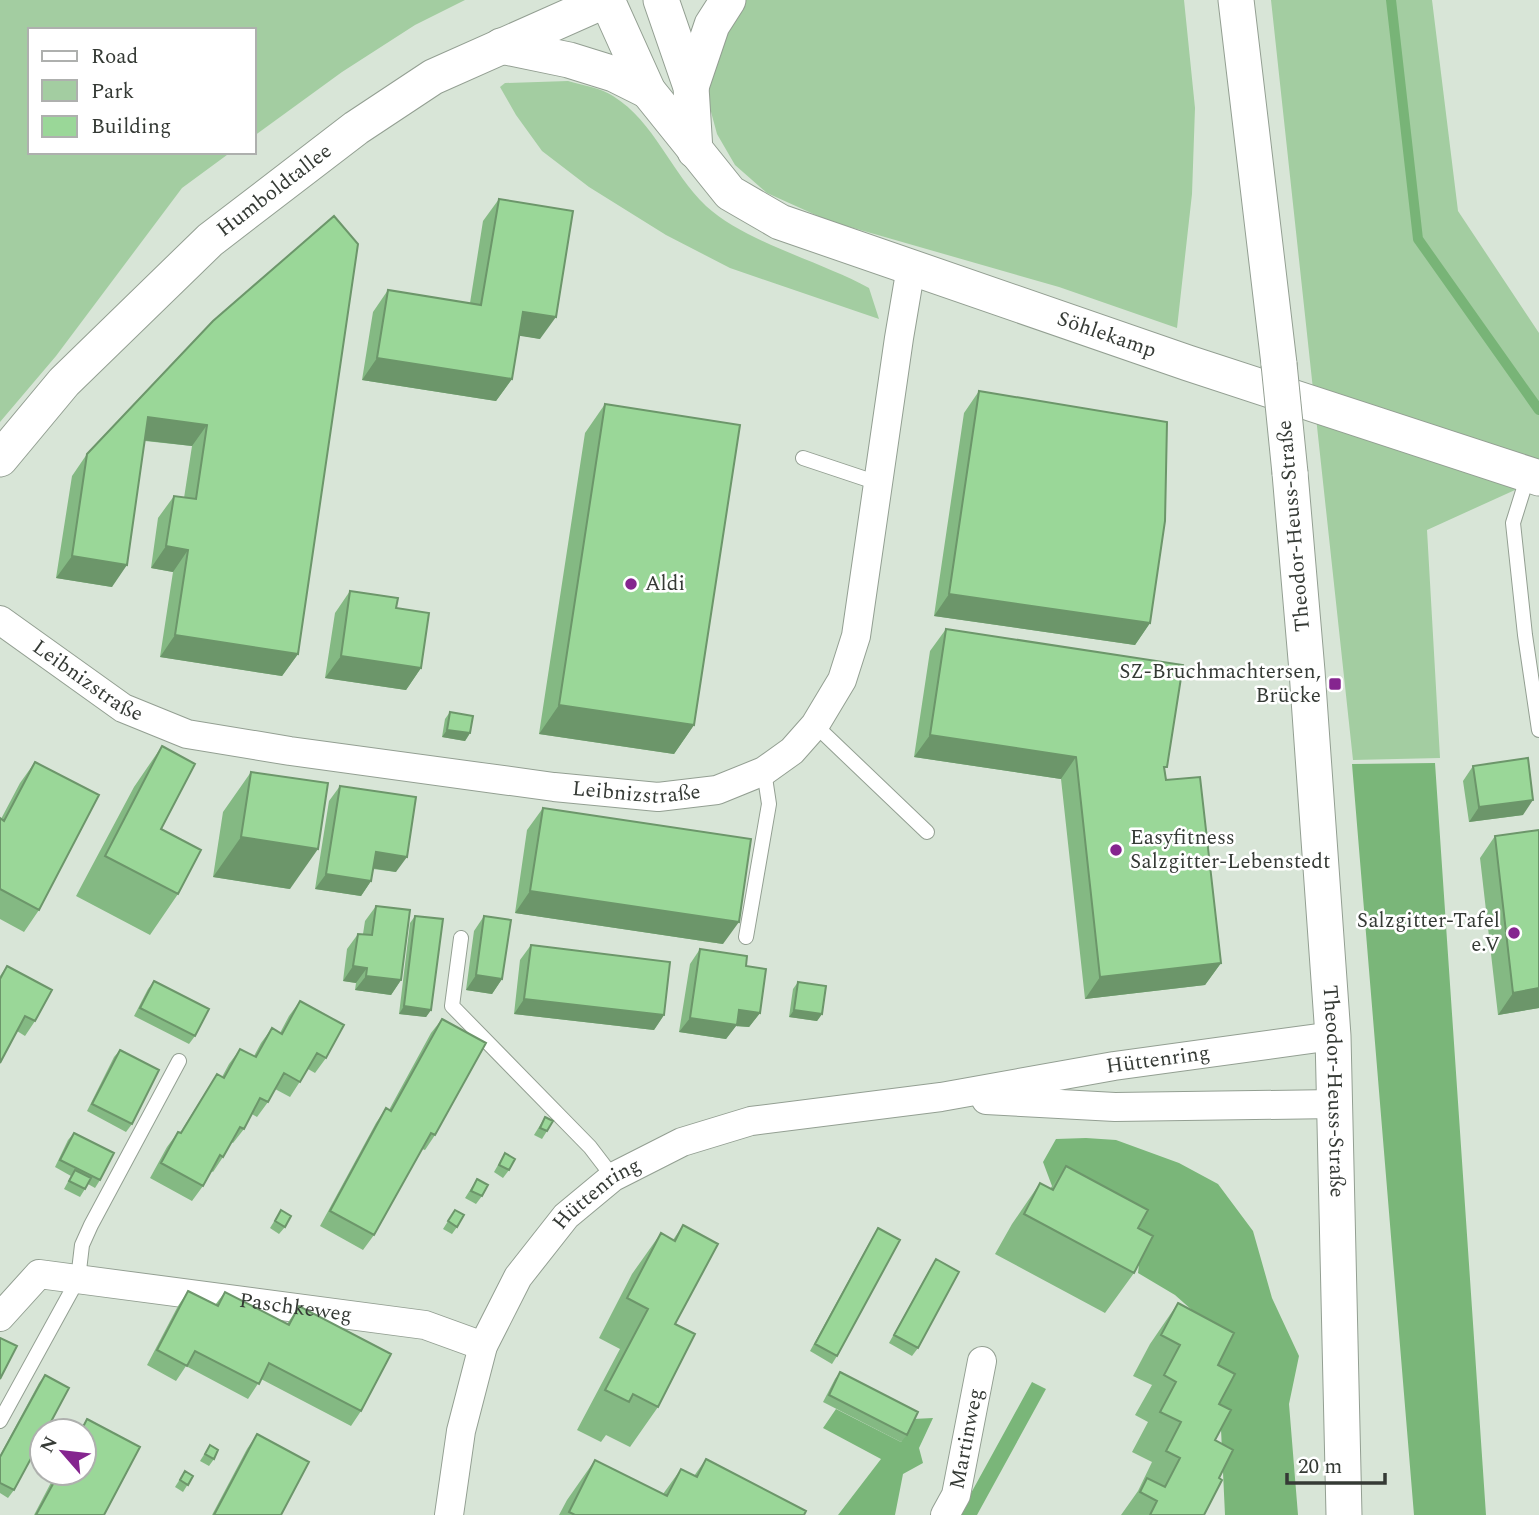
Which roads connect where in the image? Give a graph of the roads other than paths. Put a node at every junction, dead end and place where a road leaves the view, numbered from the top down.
1 (606, 0) edge
2 (661, 0) edge
3 (728, 0) edge
4 (1236, 0) edge
5 (501, 46) junction
6 (691, 87) junction
7 (648, 91) junction
8 (695, 151) junction
9 (911, 267) junction
10 (803, 458) dead end
11 (0, 459) edge
12 (1534, 476) edge
13 (878, 483) junction
14 (0, 620) edge
15 (815, 725) junction
16 (1539, 730) edge
17 (764, 771) junction
18 (927, 832) dead end
19 (746, 937) dead end
20 (461, 938) dead end
21 (1333, 1037) junction
22 (179, 1061) dead end
23 (941, 1097) junction
24 (1335, 1104) junction
25 (613, 1177) junction
26 (78, 1279) junction
27 (0, 1317) edge
28 (483, 1346) junction
29 (982, 1361) dead end
30 (0, 1420) edge
31 (449, 1515) edge
32 (945, 1515) edge
33 (1344, 1515) edge

1 - 5 street, Humboldtallee
1 - 7 street, Söhlekamp
2 - 6 street
3 - 6 street
4 - 21 street, Theodor-Heuss-Straße, bridge
5 - 7 street
5 - 11 street, Humboldtallee
6 - 8 street
7 - 8 street, Söhlekamp
8 - 9 street, Söhlekamp
9 - 12 street, Söhlekamp
9 - 13 street, Leibnizstraße
10 - 13 lane
12 - 16 lane
13 - 15 street, Leibnizstraße
14 - 17 street, Leibnizstraße
15 - 17 street, Leibnizstraße
15 - 18 lane
17 - 19 lane
20 - 25 lane
21 - 23 street, Hüttenring
21 - 24 street, Theodor-Heuss-Straße
22 - 26 lane
23 - 24 street, Hüttenring
23 - 25 street, Hüttenring
24 - 33 street, Theodor-Heuss-Straße
25 - 28 street, Hüttenring
26 - 27 street, Paschkeweg
26 - 28 street, Paschkeweg
26 - 30 lane
28 - 31 street, Hüttenring
29 - 32 street, Martinweg

